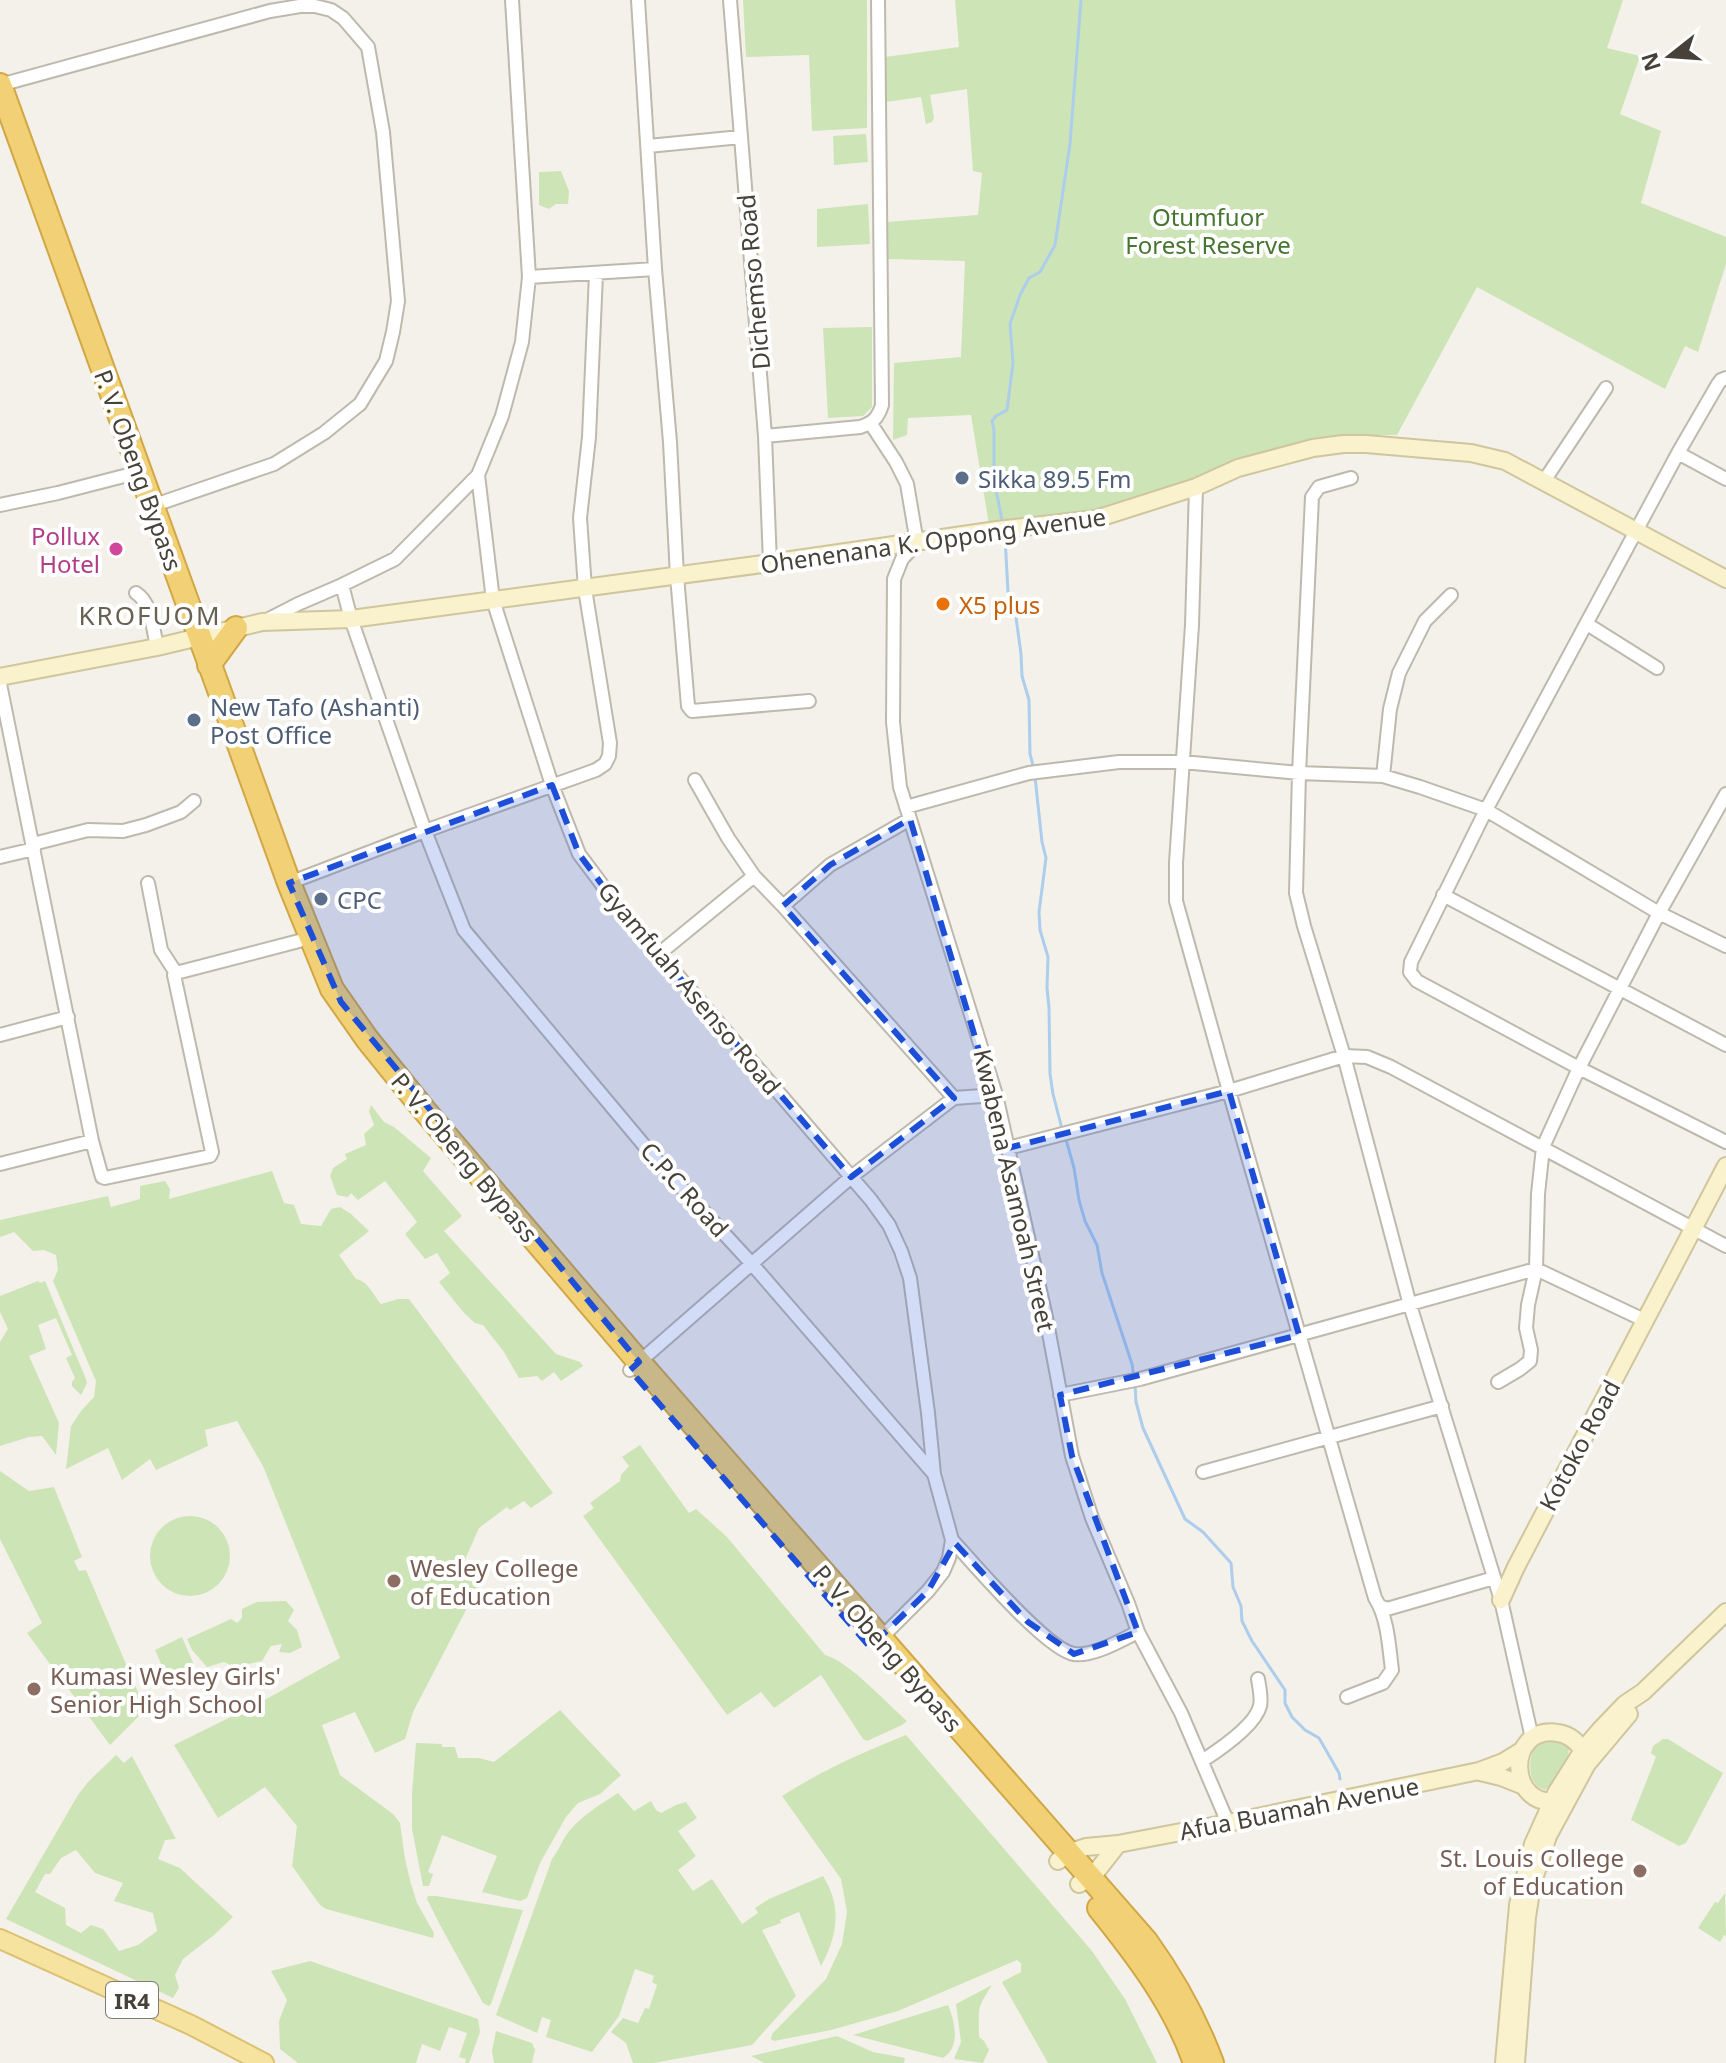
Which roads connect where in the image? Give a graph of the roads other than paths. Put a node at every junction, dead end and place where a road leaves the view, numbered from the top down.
1 (512, 0) edge
2 (638, 0) edge
3 (730, 0) edge
4 (878, 0) edge
5 (0, 85) edge
6 (0, 123) edge
7 (741, 137) junction
8 (648, 146) junction
9 (655, 269) junction
10 (596, 274) junction
11 (529, 277) junction
12 (1726, 378) edge
13 (1606, 388) dead end
14 (871, 424) junction
15 (765, 436) junction
16 (1678, 453) junction
17 (128, 475) junction
18 (478, 475) junction
19 (1351, 478) dead end
20 (1726, 479) edge
21 (1544, 481) junction
22 (1196, 487) junction
23 (0, 505) edge
24 (152, 506) junction
25 (1637, 531) junction
26 (917, 543) junction
27 (770, 563) junction
28 (677, 576) junction
29 (1726, 579) edge
30 (342, 585) junction
31 (585, 589) junction
32 (136, 593) dead end
33 (1451, 595) dead end
34 (493, 600) junction
35 (351, 619) junction
36 (262, 622) junction
37 (1587, 624) junction
38 (236, 628) junction
39 (192, 638) junction
40 (157, 647) junction
41 (209, 665) junction
42 (1657, 668) dead end
43 (0, 677) edge
44 (0, 684) edge
45 (809, 701) dead end
46 (1183, 762) junction
47 (1299, 773) junction
48 (1383, 776) junction
49 (695, 780) dead end
50 (552, 785) junction
51 (1726, 794) edge
52 (194, 801) dead end
53 (1486, 810) junction
54 (908, 813) junction
55 (425, 831) junction
56 (34, 846) junction
57 (0, 857) edge
58 (754, 876) junction
59 (148, 883) dead end
60 (289, 883) junction
61 (1443, 895) junction
62 (783, 906) junction
63 (1659, 913) junction
64 (299, 941) junction
65 (1726, 946) edge
66 (660, 953) junction
67 (176, 973) junction
68 (1620, 989) junction
69 (68, 1017) junction
70 (0, 1035) edge
71 (1726, 1045) edge
72 (1344, 1056) junction
73 (1579, 1068) junction
74 (1229, 1091) junction
75 (996, 1095) junction
76 (954, 1098) junction
77 (92, 1141) junction
78 (1726, 1142) edge
79 (1543, 1147) junction
80 (1008, 1148) junction
81 (0, 1164) edge
82 (1726, 1166) edge
83 (851, 1177) junction
84 (1693, 1228) junction
85 (1726, 1246) edge
86 (752, 1264) junction
87 (1536, 1269) junction
88 (1410, 1305) junction
89 (1644, 1320) junction
90 (1299, 1335) junction
91 (634, 1366) junction
92 (1498, 1382) dead end
93 (1060, 1395) junction
94 (1442, 1406) junction
95 (1329, 1435) junction
96 (1203, 1472) dead end
97 (934, 1474) junction
98 (952, 1540) junction
99 (1494, 1578) junction
100 (1501, 1600) junction
101 (1380, 1606) junction
102 (1726, 1612) edge
103 (1138, 1632) junction
104 (875, 1643) junction
105 (1258, 1679) dead end
106 (1643, 1692) junction
107 (1347, 1697) dead end
108 (1527, 1744) junction
109 (1581, 1751) junction
110 (1202, 1761) junction
111 (1479, 1771) junction
112 (1527, 1790) junction
113 (1561, 1800) junction
114 (1228, 1823) junction
115 (1542, 1824) junction
116 (1118, 1844) junction
117 (1063, 1857) junction
118 (1085, 1881) junction
119 (0, 1939) edge
120 (264, 2063) edge
121 (1195, 2063) edge
122 (1212, 2063) edge
123 (1504, 2063) edge
124 (1516, 2063) edge

1 - 11 street
2 - 8 street
3 - 7 street, Dichemso Road
4 - 14 street
5 - 24 highway, P. V. Obeng Bypass
5 - 24 street
6 - 17 highway, P. V. Obeng Bypass
7 - 8 street
7 - 15 street, Dichemso Road
8 - 9 street
9 - 10 street
9 - 28 street
10 - 11 street
10 - 31 street
11 - 18 street
12 - 16 street
13 - 21 street
14 - 15 street
14 - 26 street
15 - 27 street, Dichemso Road
16 - 20 street
16 - 25 street
17 - 23 street
17 - 39 highway, P. V. Obeng Bypass
18 - 30 street
18 - 34 street, Gyamfuah Asenso Road
19 - 47 street
21 - 22 street, Ohenenana K. Oppong Avenue
21 - 25 street, Ohenenana K. Oppong Avenue
22 - 26 street, Ohenenana K. Oppong Avenue
22 - 46 street
24 - 39 highway, P. V. Obeng Bypass
25 - 29 street, Ohenenana K. Oppong Avenue
25 - 37 street
26 - 27 street, Ohenenana K. Oppong Avenue
26 - 54 street, Kwabena Asamoah Street
27 - 28 street, Ohenenana K. Oppong Avenue
28 - 31 street, Ohenenana K. Oppong Avenue
28 - 45 street
30 - 35 street, C.P.C Road
30 - 36 street
31 - 34 street, Ohenenana K. Oppong Avenue
31 - 50 street
32 - 40 street
33 - 48 street
34 - 35 street, Ohenenana K. Oppong Avenue
34 - 50 street, Gyamfuah Asenso Road
35 - 36 street, Ohenenana K. Oppong Avenue
35 - 55 street, C.P.C Road
36 - 38 street, Ohenenana K. Oppong Avenue
37 - 42 street
37 - 53 street
38 - 39 street, Ohenenana K. Oppong Avenue
38 - 41 highway
39 - 40 street, Ohenenana K. Oppong Avenue
39 - 41 highway, P. V. Obeng Bypass
39 - 64 highway, P. V. Obeng Bypass
40 - 43 street, Ohenenana K. Oppong Avenue
41 - 60 highway, P. V. Obeng Bypass
44 - 56 street
46 - 47 street
46 - 54 street
46 - 74 street
47 - 48 street
47 - 72 street
48 - 53 street
49 - 58 street
50 - 55 street
50 - 66 street, Gyamfuah Asenso Road
51 - 63 street
52 - 56 street
53 - 61 street
53 - 63 street
54 - 62 street
54 - 75 street, Kwabena Asamoah Street
55 - 60 street
55 - 86 street, C.P.C Road
56 - 57 street
56 - 69 street
58 - 62 street
58 - 66 street
59 - 67 street
60 - 91 highway, P. V. Obeng Bypass
61 - 68 street
61 - 73 street
62 - 76 street
63 - 65 street
63 - 68 street
64 - 67 street
64 - 91 highway, P. V. Obeng Bypass
66 - 83 street, Gyamfuah Asenso Road
67 - 77 street
68 - 71 street
68 - 73 street
69 - 70 street
69 - 77 street
72 - 74 street
72 - 79 street
72 - 88 street
73 - 78 street
73 - 79 street
74 - 80 street
74 - 90 street
75 - 76 street
75 - 80 street, Kwabena Asamoah Street
76 - 83 street
77 - 81 street
79 - 84 street
79 - 87 street
80 - 93 street, Kwabena Asamoah Street
82 - 84 street, Kotoko Road
83 - 86 street
83 - 97 street
84 - 85 street
84 - 89 street, Kotoko Road
86 - 91 street
86 - 97 street, C.P.C Road
87 - 88 street
87 - 89 street
87 - 92 street
88 - 90 street
88 - 94 street
89 - 100 street, Kotoko Road
90 - 93 street
90 - 95 street
91 - 104 highway, P. V. Obeng Bypass
93 - 103 street, Kwabena Asamoah Street
94 - 95 street
94 - 99 street
95 - 96 street
95 - 101 street
97 - 98 street, C.P.C Road
98 - 103 street
98 - 104 street
99 - 100 street
99 - 101 street
100 - 108 street
101 - 107 street
102 - 106 street
103 - 110 street, Kwabena Asamoah Street
104 - 117 highway, P. V. Obeng Bypass
105 - 110 street
106 - 109 street
106 - 109 street
108 - 109 street
108 - 111 street, Afua Buamah Avenue
108 - 112 street
109 - 113 street
110 - 114 street, Kwabena Asamoah Street
111 - 112 street, Afua Buamah Avenue
111 - 114 street, Afua Buamah Avenue
112 - 113 street
112 - 115 street
113 - 115 street
113 - 124 street
114 - 116 street, Afua Buamah Avenue
115 - 123 street
116 - 117 street, Afua Buamah Avenue
116 - 118 street
117 - 118 highway, P. V. Obeng Bypass
118 - 121 highway, P. V. Obeng Bypass
118 - 122 highway, P. V. Obeng Bypass
119 - 120 main road, IR4

